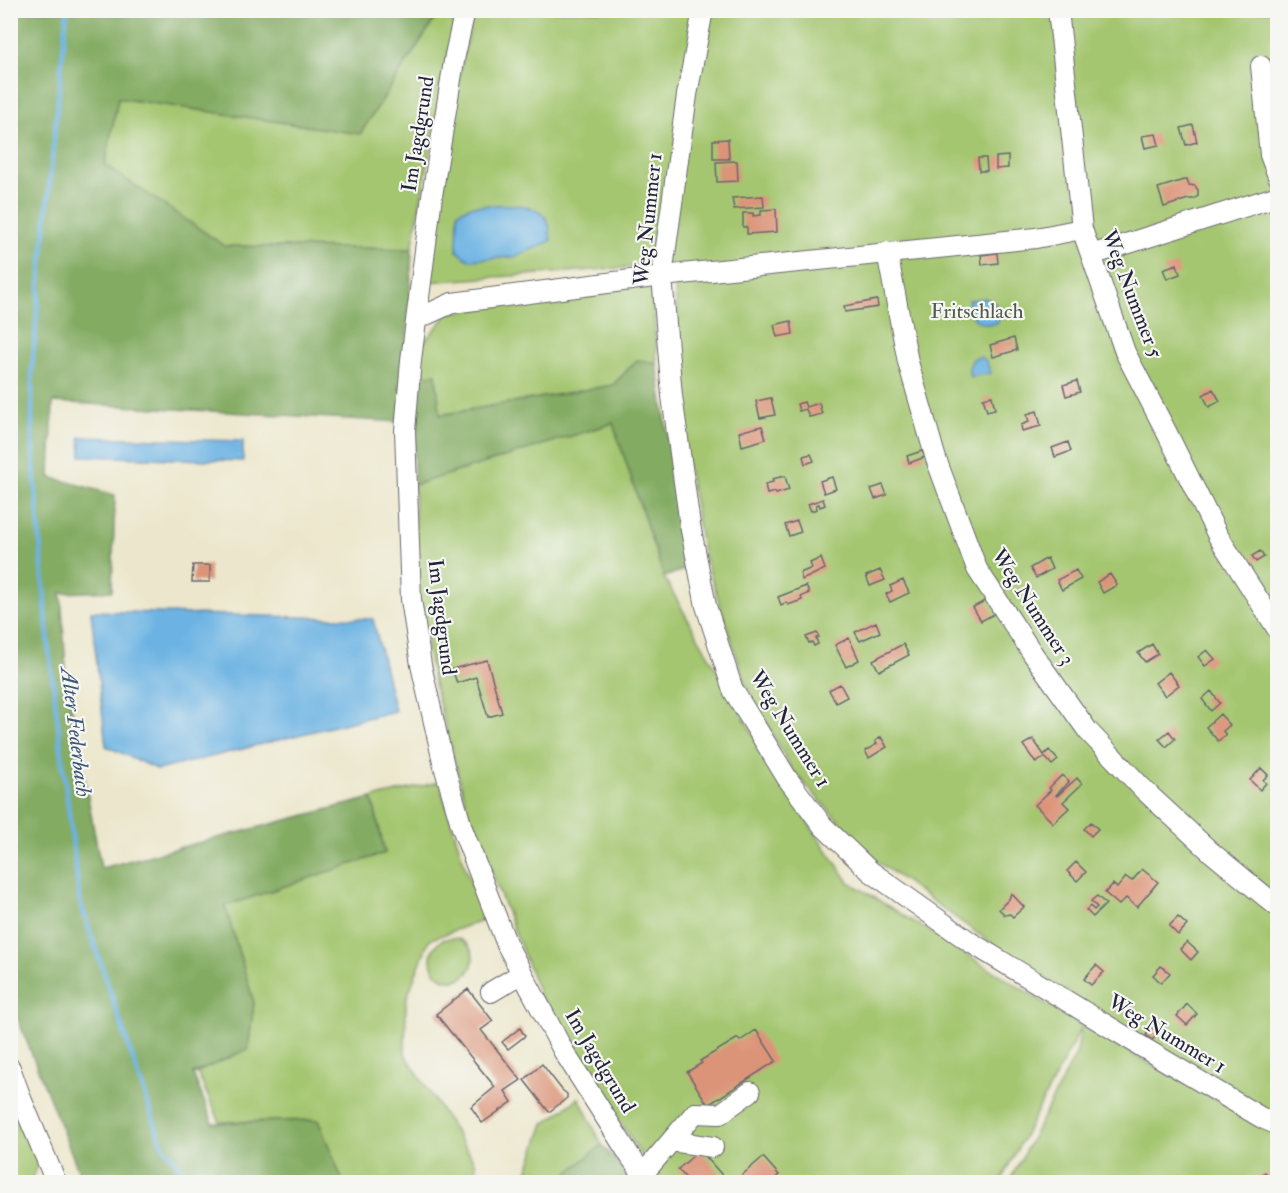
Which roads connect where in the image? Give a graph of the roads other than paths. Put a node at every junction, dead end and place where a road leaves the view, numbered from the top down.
1 (465, 10) edge
2 (703, 10) edge
3 (1058, 10) edge
4 (1261, 66) dead end
5 (1278, 176) edge
6 (1278, 196) edge
7 (1082, 229) junction
8 (887, 252) junction
9 (1091, 255) junction
10 (662, 276) junction
11 (417, 319) junction
12 (1278, 630) edge
13 (1278, 907) edge
14 (521, 974) junction
15 (491, 992) dead end
16 (10, 1068) edge
17 (750, 1092) dead end
18 (1278, 1125) edge
19 (671, 1142) junction
20 (712, 1147) dead end
21 (646, 1178) edge
22 (56, 1182) edge

1 - 11 street, Im Jagdgrund
2 - 10 street, Weg Nummer 1
3 - 7 street, Weg Nummer 5
4 - 5 street
6 - 9 street
7 - 8 street
7 - 9 street, Weg Nummer 5
8 - 10 street
8 - 13 street, Weg Nummer 3
9 - 12 street, Weg Nummer 5
10 - 11 street
10 - 18 street, Weg Nummer 1
11 - 14 street, Im Jagdgrund
14 - 15 street
14 - 21 street, Im Jagdgrund
16 - 22 street
17 - 19 street
19 - 20 street
19 - 21 street

